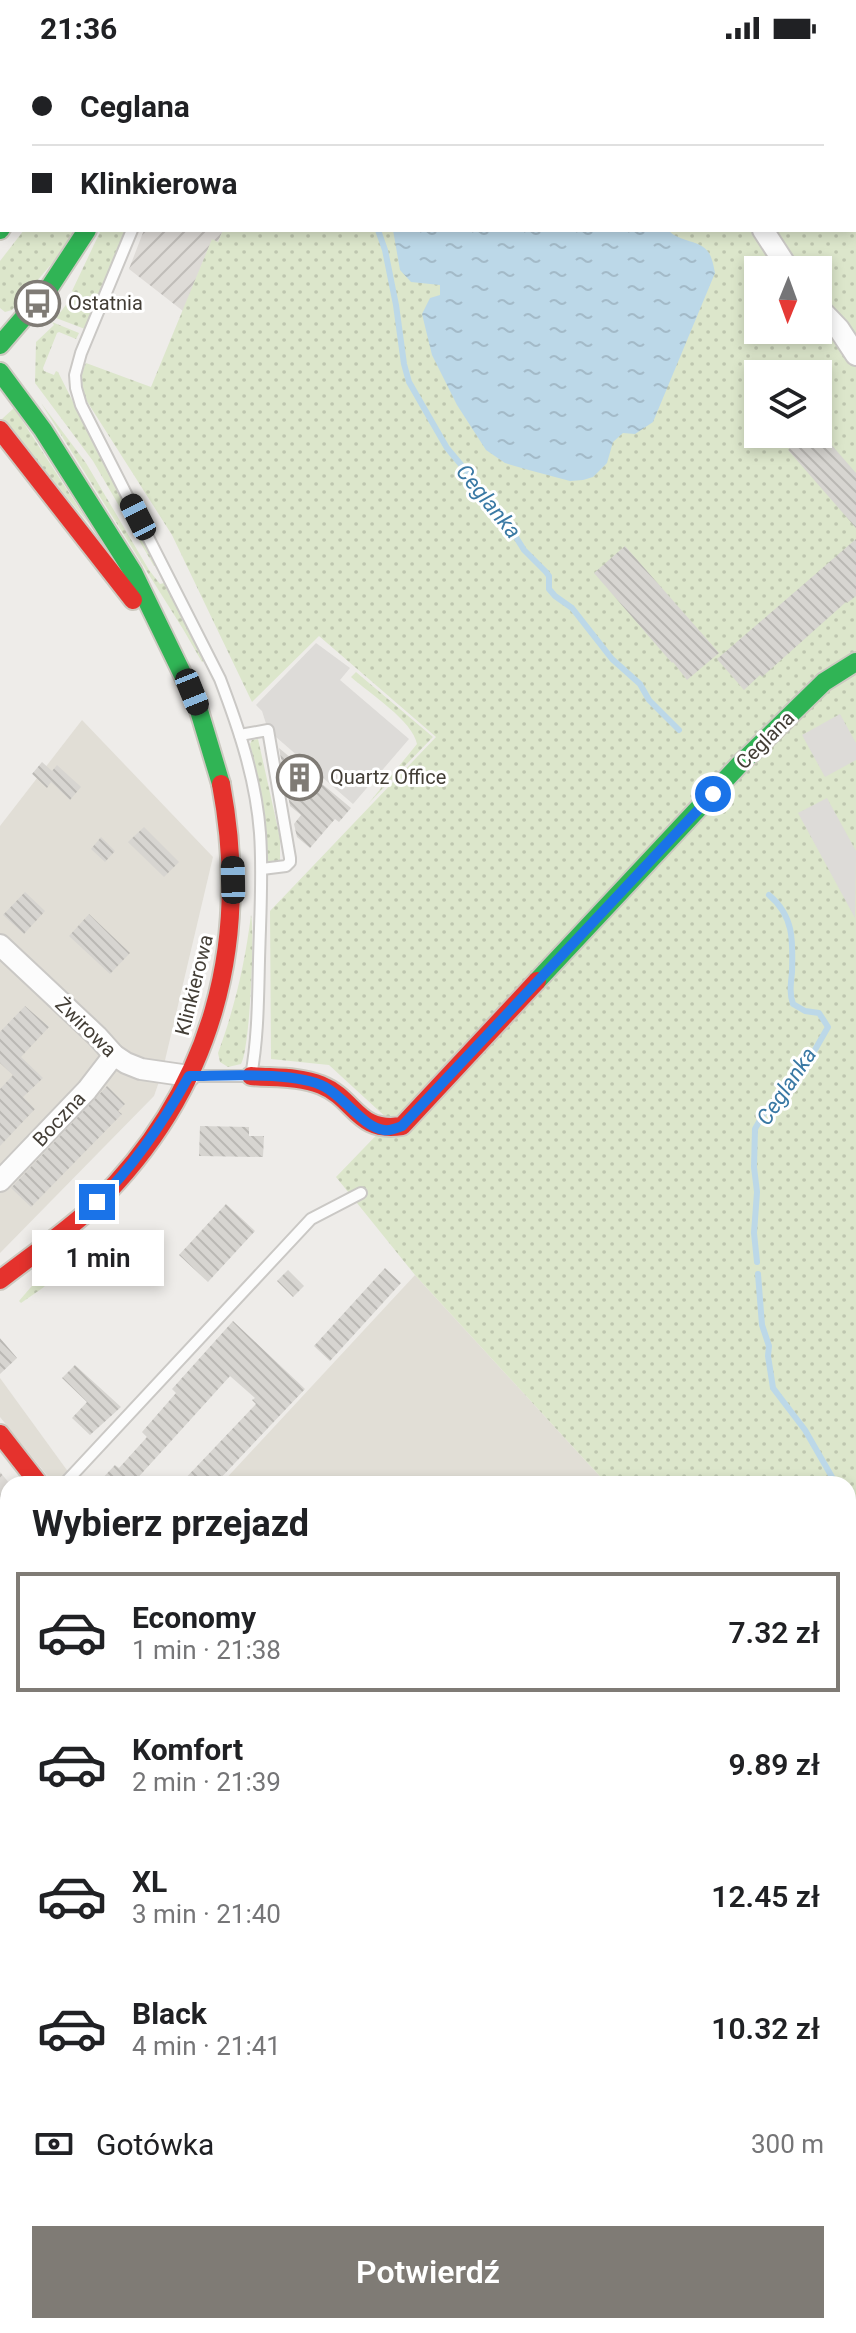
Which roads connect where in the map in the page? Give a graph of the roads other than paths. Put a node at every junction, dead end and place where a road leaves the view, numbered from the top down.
1 (86, 232) edge
2 (131, 232) edge
3 (764, 232) edge
4 (780, 256) edge
5 (832, 322) edge
6 (0, 345) edge
7 (856, 355) edge
8 (0, 372) edge
9 (0, 430) edge
10 (161, 634) junction
11 (856, 662) edge
12 (240, 735) junction
13 (262, 869) junction
14 (0, 945) edge
15 (114, 1055) junction
16 (189, 1076) junction
17 (251, 1076) junction
18 (0, 1181) edge
19 (361, 1193) dead end
20 (0, 1280) edge
21 (0, 1434) edge
22 (33, 1476) edge
23 (71, 1476) edge

1 - 6 street
2 - 12 lane
3 - 4 street
5 - 7 street
8 - 10 street, Klinkierowa
9 - 10 street, Klinkierowa
10 - 16 street, Klinkierowa
11 - 17 street, Ceglana
12 - 13 lane
12 - 13 lane
13 - 17 lane
14 - 15 street, Żwirowa
15 - 16 street, Żwirowa
15 - 18 street, Boczna
16 - 17 lane
16 - 20 street, Klinkierowa
19 - 23 lane
21 - 22 street

